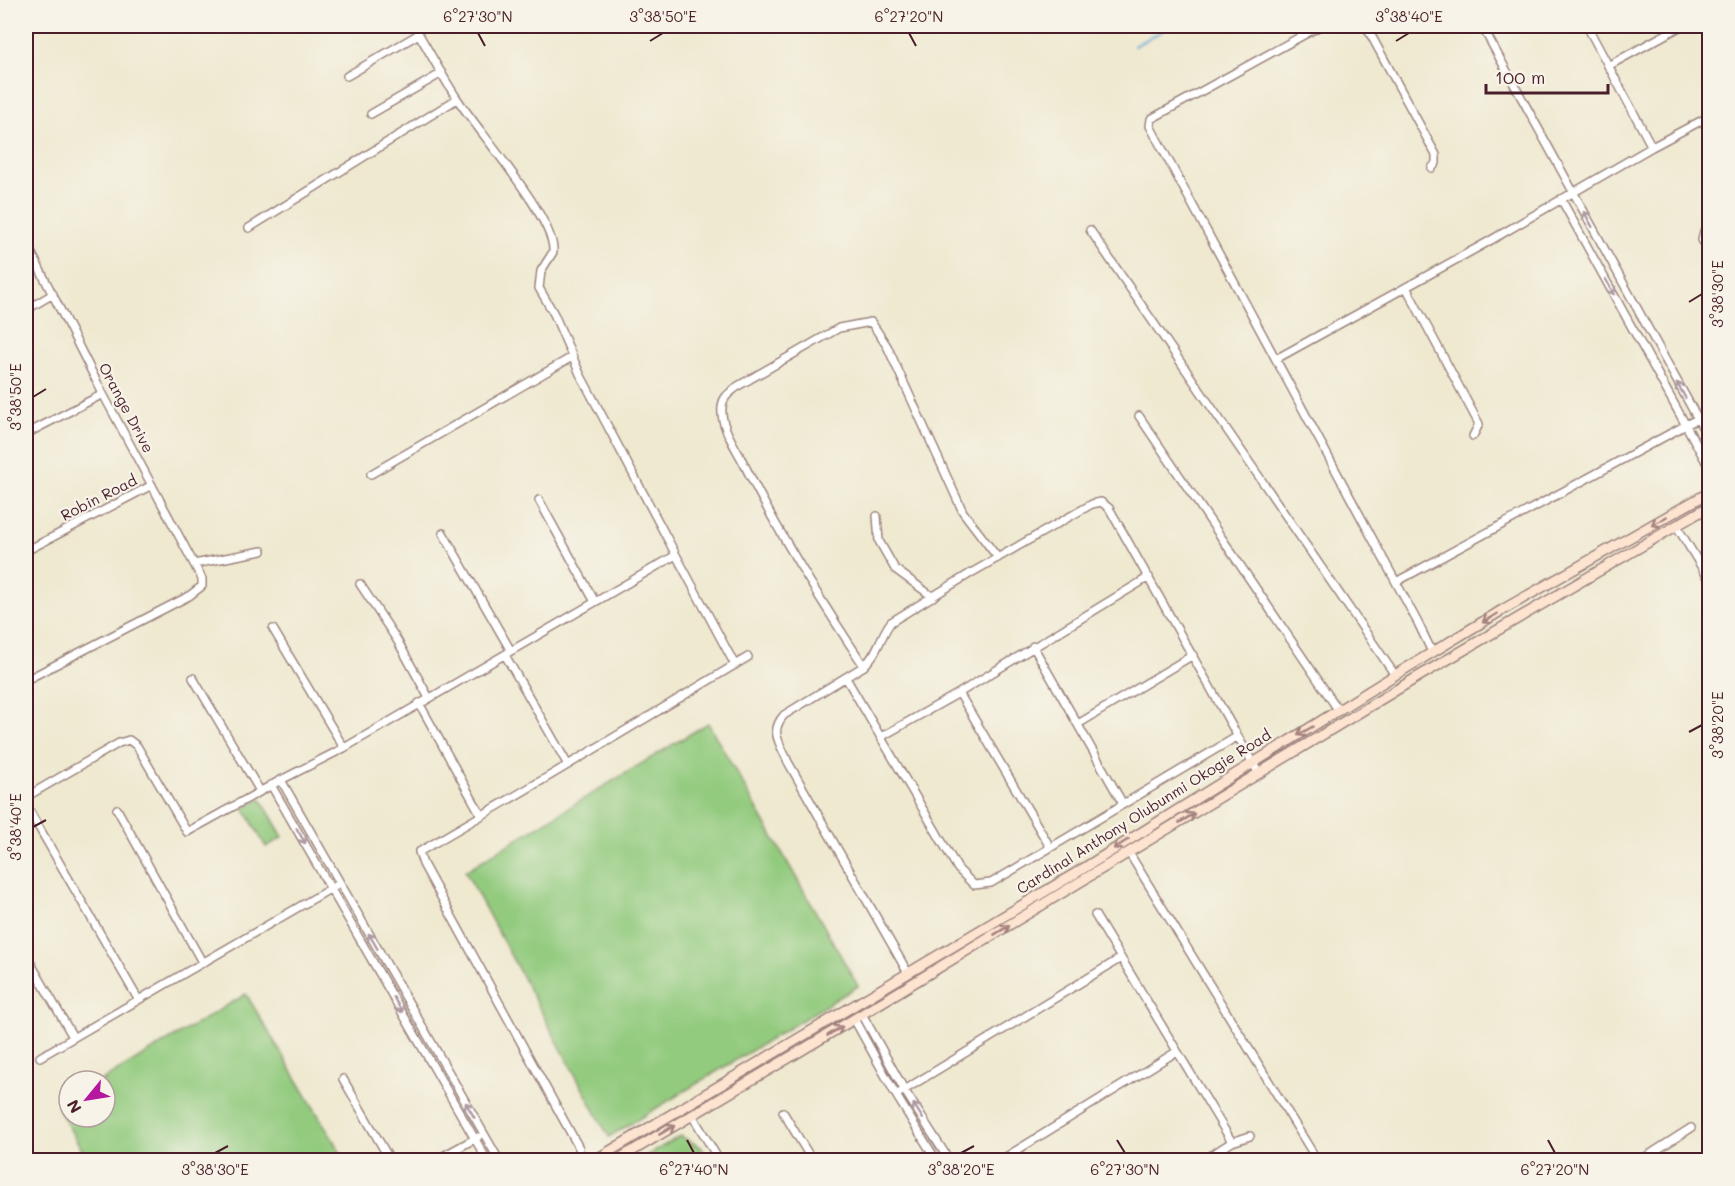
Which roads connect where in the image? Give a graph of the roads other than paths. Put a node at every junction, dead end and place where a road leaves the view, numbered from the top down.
1 (414, 26) edge
2 (1320, 26) edge
3 (1366, 26) edge
4 (1482, 26) edge
5 (1587, 26) edge
6 (1682, 26) edge
7 (419, 34) junction
8 (1608, 66) junction
9 (442, 73) junction
10 (347, 76) dead end
11 (457, 99) junction
12 (371, 114) dead end
13 (1710, 116) edge
14 (1652, 147) junction
15 (1432, 168) dead end
16 (1573, 192) junction
17 (1561, 199) junction
18 (1710, 226) edge
19 (249, 228) dead end
20 (1090, 230) dead end
21 (26, 242) edge
22 (1710, 253) edge
23 (1406, 287) junction
24 (53, 294) junction
25 (26, 310) edge
26 (572, 357) junction
27 (1276, 359) junction
28 (103, 394) junction
29 (1710, 412) edge
30 (1139, 416) dead end
31 (1697, 419) junction
32 (1686, 425) junction
33 (26, 434) edge
34 (1473, 436) dead end
35 (1710, 441) edge
36 (1710, 469) edge
37 (371, 474) dead end
38 (152, 485) junction
39 (1710, 492) edge
40 (539, 500) dead end
41 (1710, 506) edge
42 (877, 516) dead end
43 (1676, 525) junction
44 (443, 533) dead end
45 (26, 551) edge
46 (262, 551) dead end
47 (676, 555) junction
48 (998, 558) junction
49 (194, 564) junction
50 (1149, 577) junction
51 (1710, 581) edge
52 (1396, 582) junction
53 (360, 584) dead end
54 (933, 597) junction
55 (595, 602) junction
56 (273, 629) dead end
57 (1033, 646) junction
58 (1432, 652) junction
59 (508, 653) junction
60 (1193, 656) junction
61 (748, 657) dead end
62 (735, 664) junction
63 (864, 666) junction
64 (1395, 675) junction
65 (193, 678) dead end
66 (846, 678) junction
67 (26, 680) edge
68 (958, 693) junction
69 (429, 698) junction
70 (419, 703) junction
71 (1339, 711) junction
72 (1078, 724) junction
73 (1238, 736) junction
74 (881, 737) junction
75 (344, 748) junction
76 (1252, 762) junction
77 (568, 765) junction
78 (1259, 774) junction
79 (281, 780) junction
80 (272, 785) junction
81 (260, 791) junction
82 (26, 797) edge
83 (1123, 804) junction
84 (26, 805) edge
85 (117, 810) dead end
86 (481, 815) junction
87 (1050, 847) junction
88 (1129, 853) junction
89 (340, 884) junction
90 (332, 888) junction
91 (1095, 915) dead end
92 (26, 955) edge
93 (1121, 958) junction
94 (202, 962) junction
95 (908, 973) junction
96 (138, 999) junction
97 (858, 1017) junction
98 (73, 1037) junction
99 (797, 1040) junction
100 (803, 1049) junction
101 (1176, 1052) junction
102 (40, 1056) dead end
103 (343, 1079) dead end
104 (905, 1091) junction
105 (896, 1095) junction
106 (783, 1112) dead end
107 (692, 1116) junction
108 (1691, 1128) dead end
109 (483, 1134) junction
110 (1250, 1136) dead end
111 (475, 1139) junction
112 (1232, 1142) junction
113 (579, 1148) dead end
114 (390, 1161) edge
115 (436, 1161) edge
116 (487, 1161) edge
117 (499, 1161) edge
118 (595, 1161) edge
119 (617, 1161) edge
120 (719, 1161) edge
121 (812, 1161) edge
122 (936, 1161) edge
123 (949, 1161) edge
124 (1002, 1161) edge
125 (1204, 1161) edge
126 (1317, 1161) edge
127 (1641, 1161) edge

1 - 7 street
2 - 27 street
3 - 15 street
4 - 16 street
5 - 8 street
6 - 8 street
7 - 9 street
7 - 10 street
8 - 14 street
9 - 11 street
9 - 12 street
11 - 19 street
11 - 26 street
13 - 14 street
14 - 16 street
16 - 17 street
31 -> 16 street
17 - 23 street
17 -> 32 street
18 - 22 street
20 - 64 street
21 - 24 street, Orange Drive
23 - 27 street
23 - 34 street
24 - 25 street
24 - 28 street, Orange Drive
26 - 37 street
26 - 47 street
27 - 52 street
28 - 33 street
28 - 38 street, Orange Drive
29 - 31 street
30 - 71 street
31 - 32 street
31 - 35 street
32 - 36 street
32 - 52 street
38 - 45 street, Robin Road
38 - 49 street, Orange Drive
39 -> 58 street, Cardinal Anthony Olubunmi Okogie Road
40 - 55 street
41 - 43 street, Cardinal Anthony Olubunmi Okogie Road
42 - 54 street
43 - 51 street
43 - 78 street, Cardinal Anthony Olubunmi Okogie Road
44 - 59 street
46 - 49 street
47 - 55 street
47 - 62 street
48 - 50 street
48 - 54 street
48 - 63 street
49 - 67 street, Orange Drive
50 - 57 street
50 - 60 street
52 - 58 street
53 - 69 street
54 - 63 street
55 - 59 street
56 - 75 street
57 - 68 street
57 - 72 street
58 - 64 street, Cardinal Anthony Olubunmi Okogie Road
59 - 69 street
59 - 77 street
60 - 72 street
60 - 73 street
61 - 62 street
62 - 77 street
63 - 66 street
64 - 71 street, Cardinal Anthony Olubunmi Okogie Road
65 - 81 street
66 - 74 street
66 - 95 street
68 - 74 street
68 - 87 street
69 - 70 street
70 - 75 street
70 - 86 street
71 -> 76 street, Cardinal Anthony Olubunmi Okogie Road
72 - 83 street
73 - 76 street
73 - 83 street
74 - 87 street
75 - 79 street
76 - 78 street
76 -> 95 street, Cardinal Anthony Olubunmi Okogie Road
77 - 86 street
88 -> 78 street, Cardinal Anthony Olubunmi Okogie Road
79 - 80 street
79 - 89 street
80 - 81 street
80 -> 90 street
81 - 82 street
83 - 87 street
84 - 96 street
85 - 94 street
86 - 113 street
97 -> 88 street, Cardinal Anthony Olubunmi Okogie Road
88 - 126 street
89 - 90 street
109 -> 89 street
90 - 94 street
90 -> 111 street
91 - 93 street
92 - 98 street
93 - 101 street
93 - 104 street
94 - 96 street
95 - 99 street, Cardinal Anthony Olubunmi Okogie Road
96 - 98 street
100 -> 97 street, Cardinal Anthony Olubunmi Okogie Road
97 - 104 street
97 - 105 street
98 - 102 street
99 - 100 street
99 - 118 street, Cardinal Anthony Olubunmi Okogie Road
100 - 107 street, Cardinal Anthony Olubunmi Okogie Road
101 - 112 street
101 - 124 street
103 - 114 street
104 - 105 street
123 -> 104 street
105 - 122 street
106 - 121 street
119 -> 107 street, Cardinal Anthony Olubunmi Okogie Road
107 - 120 street
108 - 127 street
109 - 111 street
109 - 117 street
110 - 112 street
111 - 115 street
111 - 116 street
112 - 125 street

